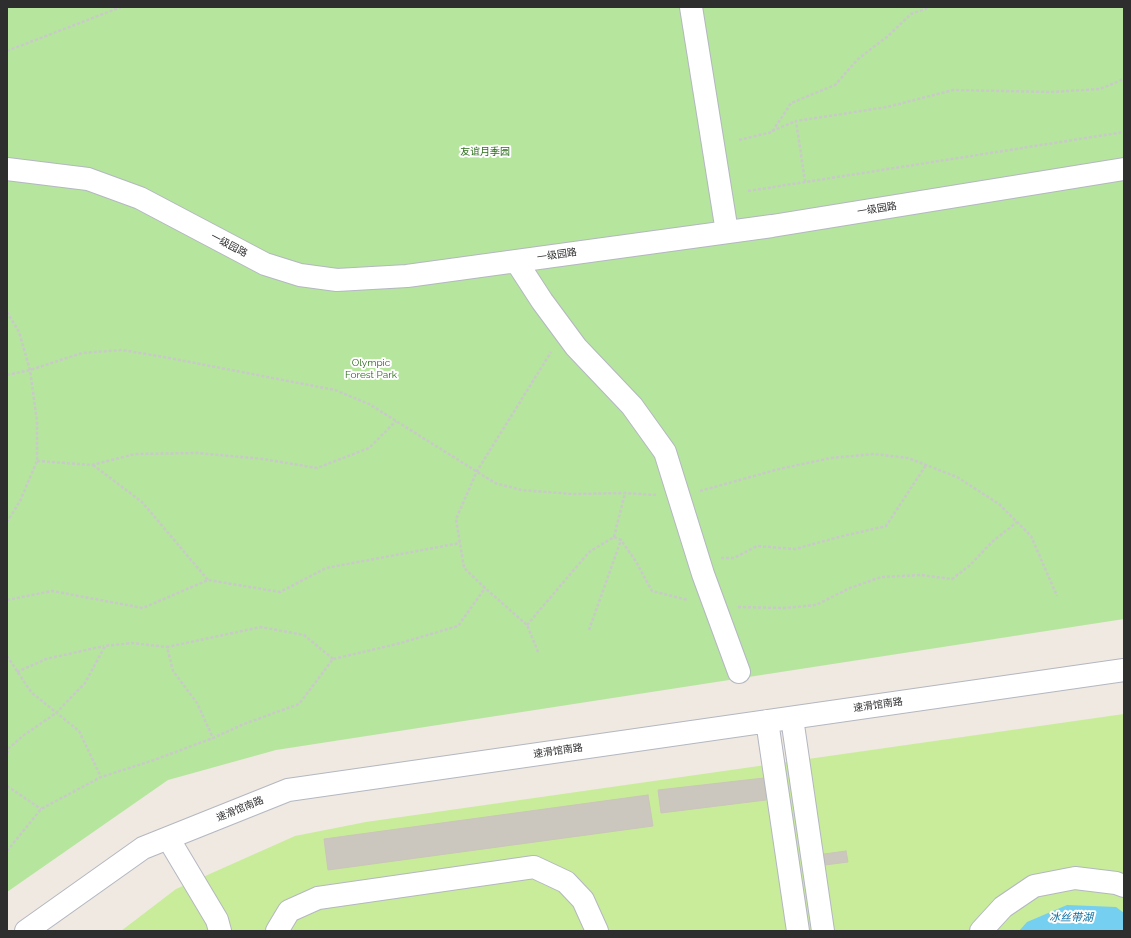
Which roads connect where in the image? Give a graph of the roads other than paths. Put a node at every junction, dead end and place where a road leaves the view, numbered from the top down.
1 (691, 7) edge
2 (7, 169) edge
3 (1124, 170) edge
4 (727, 232) junction
5 (516, 261) junction
6 (1124, 670) edge
7 (739, 672) dead end
8 (792, 718) junction
9 (767, 721) junction
10 (168, 838) junction
11 (1124, 886) edge
12 (26, 931) edge
13 (220, 931) edge
14 (277, 931) edge
15 (597, 931) edge
16 (798, 931) edge
17 (822, 931) edge
18 (981, 931) edge

1 - 4 street
2 - 5 street, 一级园路
3 - 4 street, 一级园路
4 - 5 street, 一级园路
5 - 7 street
6 - 8 street, 速滑馆南路
8 - 9 street, 速滑馆南路
8 - 17 street
9 - 10 street, 速滑馆南路
9 - 16 street
10 - 12 street, 速滑馆南路
10 - 13 street
11 - 18 street
14 - 15 street

